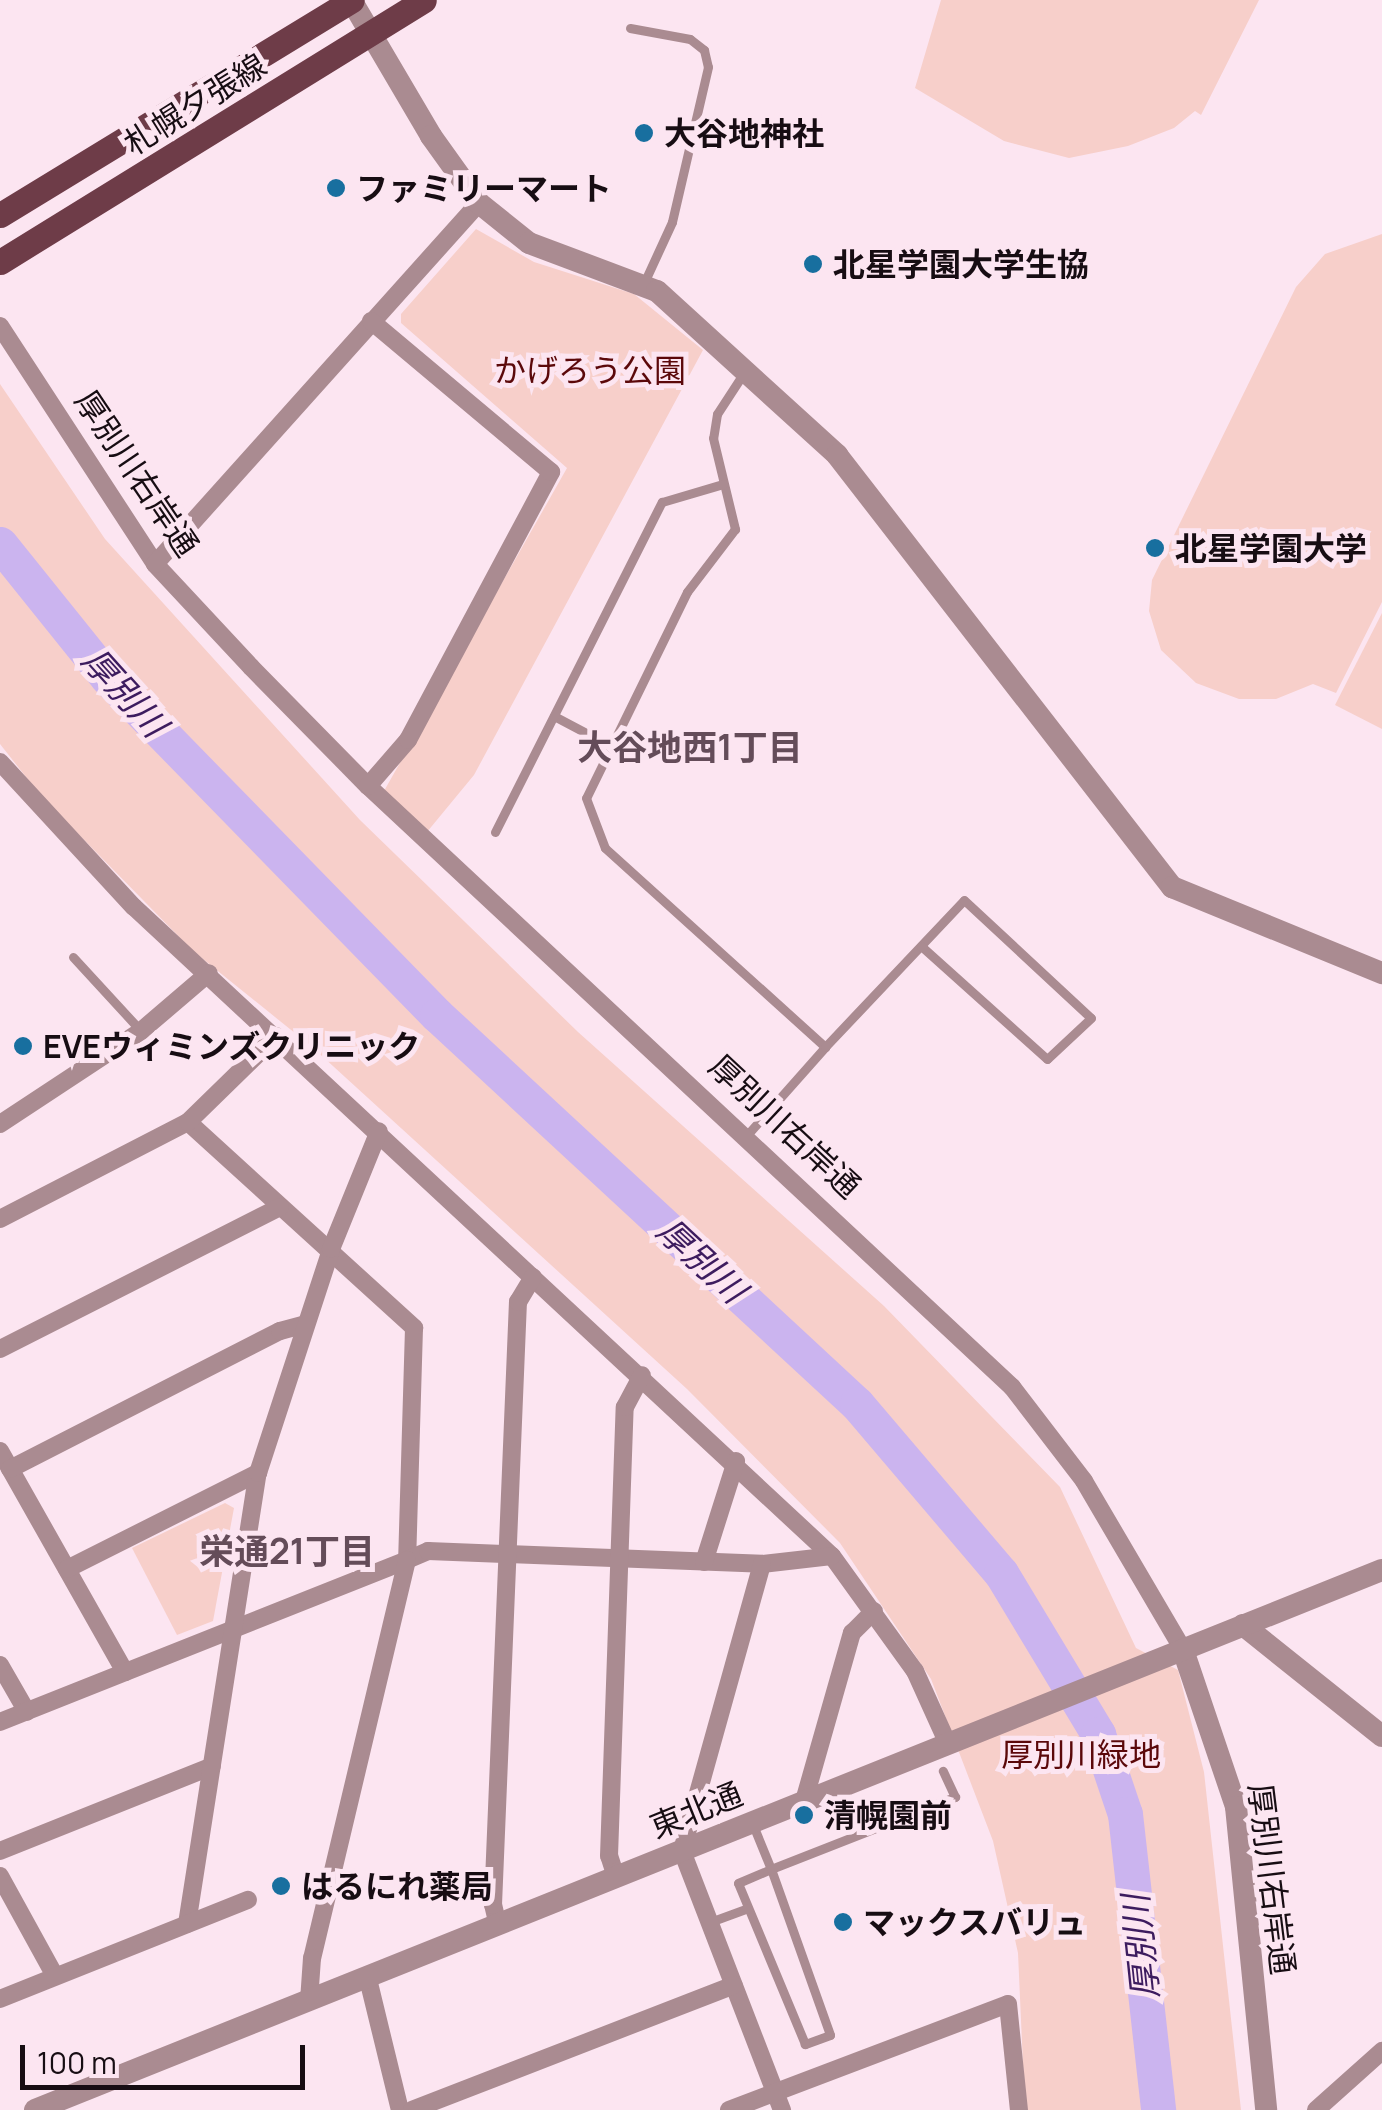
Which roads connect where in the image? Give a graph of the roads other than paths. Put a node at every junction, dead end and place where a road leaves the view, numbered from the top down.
1 (352, 0) edge
2 (424, 0) edge
3 (630, 28) dead end
4 (369, 34) junction
5 (478, 203) junction
6 (0, 215) edge
7 (0, 262) edge
8 (650, 287) junction
9 (371, 321) junction
10 (0, 326) edge
11 (746, 368) junction
12 (723, 484) junction
13 (155, 564) junction
14 (554, 716) junction
15 (608, 745) junction
16 (0, 762) edge
17 (368, 786) junction
18 (494, 832) dead end
19 (921, 946) junction
20 (73, 957) dead end
21 (1382, 973) edge
22 (210, 974) junction
23 (141, 1032) junction
24 (276, 1036) junction
25 (825, 1047) junction
26 (188, 1122) junction
27 (0, 1124) edge
28 (379, 1131) junction
29 (747, 1136) junction
30 (280, 1207) junction
31 (0, 1219) edge
32 (331, 1249) junction
33 (533, 1277) junction
34 (306, 1324) junction
35 (0, 1349) edge
36 (642, 1376) junction
37 (0, 1452) edge
38 (736, 1461) junction
39 (10, 1469) junction
40 (258, 1473) junction
41 (507, 1554) junction
42 (832, 1556) junction
43 (407, 1560) junction
44 (621, 1560) junction
45 (704, 1562) junction
46 (762, 1564) junction
47 (67, 1569) junction
48 (1382, 1570) edge
49 (874, 1611) junction
50 (1243, 1624) junction
51 (234, 1628) junction
52 (1183, 1650) junction
53 (0, 1665) edge
54 (125, 1672) junction
55 (26, 1712) junction
56 (0, 1722) edge
57 (1382, 1736) edge
58 (948, 1744) junction
59 (212, 1766) junction
60 (944, 1770) dead end
61 (804, 1801) junction
62 (752, 1822) junction
63 (0, 1851) edge
64 (682, 1851) junction
65 (772, 1869) junction
66 (0, 1876) edge
67 (616, 1877) junction
68 (248, 1900) dead end
69 (748, 1908) junction
70 (710, 1922) junction
71 (187, 1924) junction
72 (498, 1926) junction
73 (55, 1976) junction
74 (368, 1979) junction
75 (734, 1986) junction
76 (0, 1999) edge
77 (310, 2000) junction
78 (1382, 2052) edge
79 (778, 2101) edge
80 (35, 2110) edge
81 (400, 2110) edge
82 (412, 2110) edge
83 (729, 2110) edge
84 (1019, 2110) edge
85 (1266, 2110) edge
86 (1317, 2110) edge

1 - 4 street
1 - 6 main road, 札幌夕張線
2 - 4 main road, 札幌夕張線
3 - 8 lane
4 - 5 street
4 - 7 main road, 札幌夕張線
5 - 8 street
5 - 9 street
8 - 11 street
9 - 13 street
9 - 17 street
10 - 13 street, 厚別川右岸通
11 - 12 lane
11 - 21 street
12 - 14 lane
12 - 15 lane
13 - 17 street, 厚別川右岸通
14 - 15 lane
14 - 18 lane
15 - 25 lane
16 - 22 street
17 - 29 street, 厚別川右岸通
19 - 19 lane
19 - 25 lane
20 - 23 lane
22 - 23 street
22 - 24 street
23 - 27 street
24 - 26 street
24 - 28 street
25 - 29 lane
26 - 30 street
26 - 31 street
28 - 32 street
28 - 33 street
29 - 52 street, 厚別川右岸通
30 - 32 street
30 - 35 street
32 - 34 street
32 - 43 street
33 - 36 street
33 - 41 street
34 - 39 street
34 - 40 street
36 - 38 street
36 - 44 street
37 - 39 street
38 - 42 street
38 - 45 street
39 - 47 street
40 - 47 street
40 - 51 street
41 - 43 street
41 - 44 street
41 - 72 street
42 - 46 street
42 - 49 street
43 - 51 street
43 - 77 street
44 - 45 street
44 - 67 street
45 - 46 street
46 - 64 street
47 - 54 street
48 - 50 street, 東北通
49 - 58 street
49 - 61 street
50 - 52 street, 東北通
50 - 57 street
51 - 54 street
51 - 59 street
52 - 58 street, 東北通
52 - 85 street, 厚別川右岸通
53 - 55 street
54 - 55 street
55 - 56 street
58 - 61 street, 東北通
59 - 63 street
59 - 71 street
60 - 65 lane
61 - 62 street, 東北通
62 - 64 street, 東北通
62 - 65 lane
64 - 67 street, 東北通
64 - 70 street
65 - 69 lane
65 - 69 lane
66 - 73 street
67 - 72 street, 東北通
68 - 71 street
69 - 70 lane
70 - 75 street
71 - 73 street
72 - 74 street, 東北通
73 - 76 street
74 - 77 street, 東北通
74 - 81 street
75 - 79 street
75 - 82 street
77 - 80 street, 東北通
78 - 86 street
79 - 83 street
79 - 84 street

